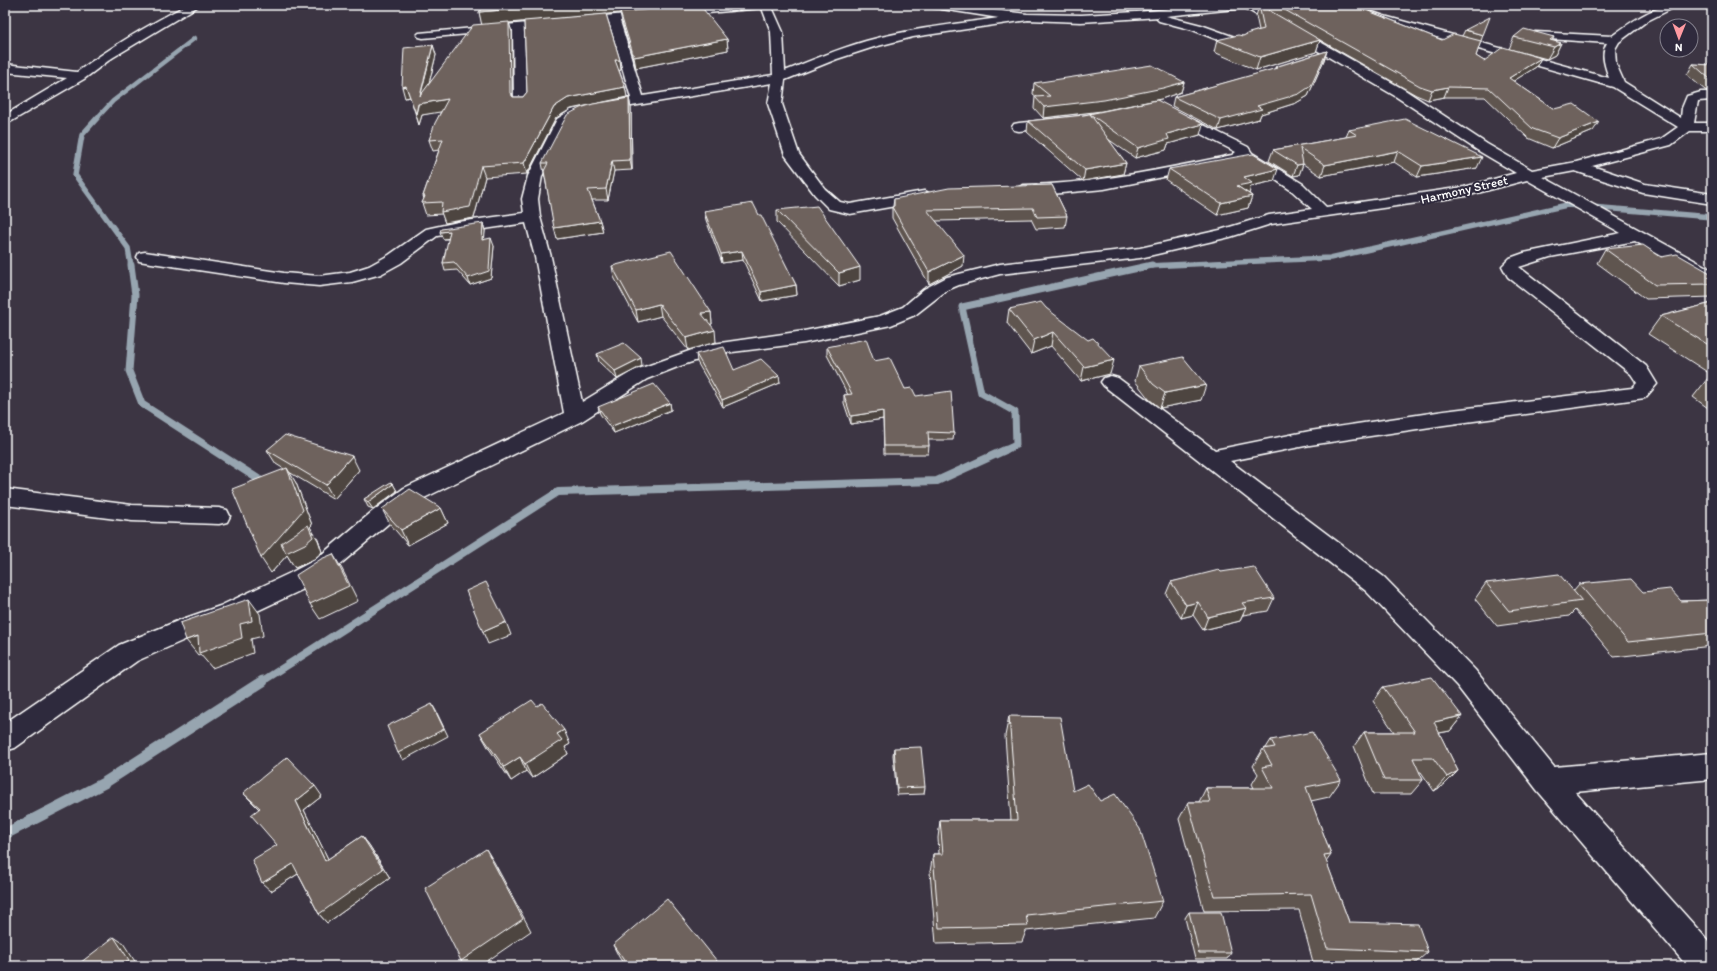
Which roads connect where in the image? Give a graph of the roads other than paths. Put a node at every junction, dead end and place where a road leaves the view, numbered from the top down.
1 (195, 5) edge
2 (762, 5) edge
3 (766, 5) edge
4 (933, 5) edge
5 (1245, 5) edge
6 (1341, 5) edge
7 (1674, 5) edge
8 (736, 6) edge
9 (1156, 13) junction
10 (1028, 18) junction
11 (614, 19) junction
12 (519, 26) junction
13 (422, 35) dead end
14 (1535, 35) edge
15 (1615, 40) junction
16 (1239, 42) edge
17 (1330, 53) junction
18 (1315, 57) edge
19 (5, 68) edge
20 (80, 76) junction
21 (779, 78) junction
22 (1618, 84) junction
23 (1712, 96) edge
24 (638, 100) junction
25 (521, 103) edge
26 (1163, 109) edge
27 (5, 121) edge
28 (1070, 121) edge
29 (1019, 127) dead end
30 (1687, 127) junction
31 (1712, 128) edge
32 (1245, 153) junction
33 (1576, 166) junction
34 (1529, 175) junction
35 (1012, 190) edge
36 (939, 194) edge
37 (1712, 199) edge
38 (1322, 212) junction
39 (532, 217) junction
40 (1639, 234) junction
41 (144, 257) dead end
42 (1712, 277) edge
43 (1111, 382) dead end
44 (575, 416) junction
45 (1211, 458) junction
46 (5, 498) edge
47 (219, 516) dead end
48 (5, 739) edge
49 (1712, 766) edge
50 (1546, 781) junction
51 (1709, 966) edge

1 - 20 street
2 - 8 street
3 - 21 street
4 - 10 street
5 - 9 street
5 - 17 street
6 - 22 street
7 - 15 street
8 - 11 street
9 - 10 street
9 - 16 street
10 - 21 street
11 - 12 street
11 - 24 street
12 - 13 street
12 - 25 street
14 - 15 street
15 - 22 street
17 - 18 street
17 - 34 street
19 - 20 street
20 - 27 street
21 - 24 street
21 - 36 street
22 - 30 street
23 - 30 street
24 - 39 street
26 - 32 street
28 - 29 street
30 - 31 street
30 - 33 street, Harmony Street
32 - 35 street
32 - 38 street
33 - 34 street, Harmony Street
33 - 37 street
34 - 38 street, Harmony Street
34 - 40 street
38 - 44 street, Harmony Street
39 - 41 street
39 - 44 street
40 - 42 street
40 - 45 street
43 - 45 street
44 - 48 street, Harmony Street
45 - 50 street
46 - 47 street
49 - 50 street
50 - 51 street

